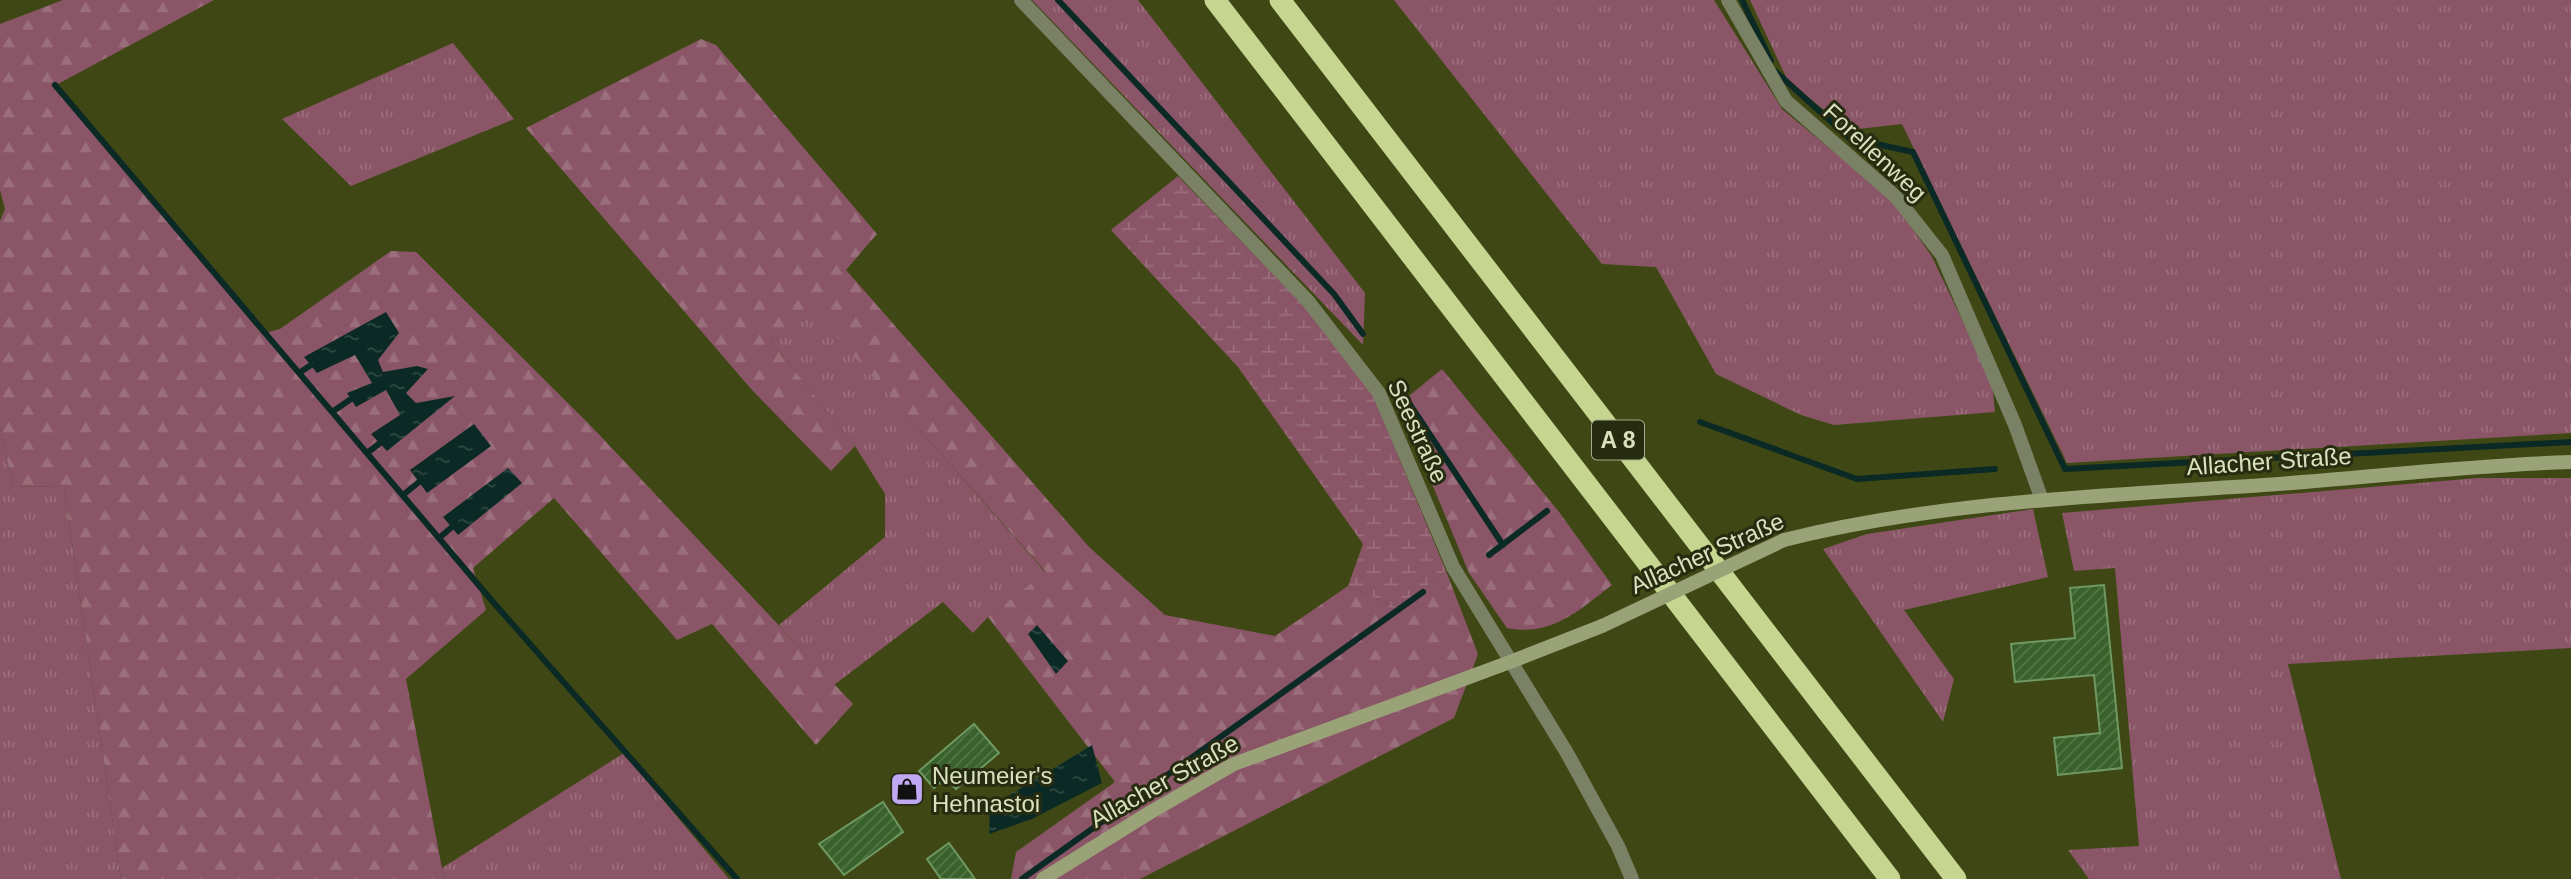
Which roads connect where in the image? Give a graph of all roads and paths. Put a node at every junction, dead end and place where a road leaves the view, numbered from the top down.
1 (1021, 0) edge
2 (1214, 0) edge
3 (1280, 0) edge
4 (1728, 0) edge
5 (2571, 462) edge
6 (2042, 500) junction
7 (1510, 662) junction
8 (1043, 879) edge
9 (1632, 879) edge
10 (1890, 879) edge
11 (1956, 879) edge

1 - 7 street, Seestraße
2 - 10 highway, A 8
3 - 11 highway, A 8
4 - 6 street, Forellenweg
5 - 6 street, Allacher Straße
6 - 7 street, Allacher Straße, bridge
7 - 8 street, Allacher Straße
7 - 9 street, Seestraße

